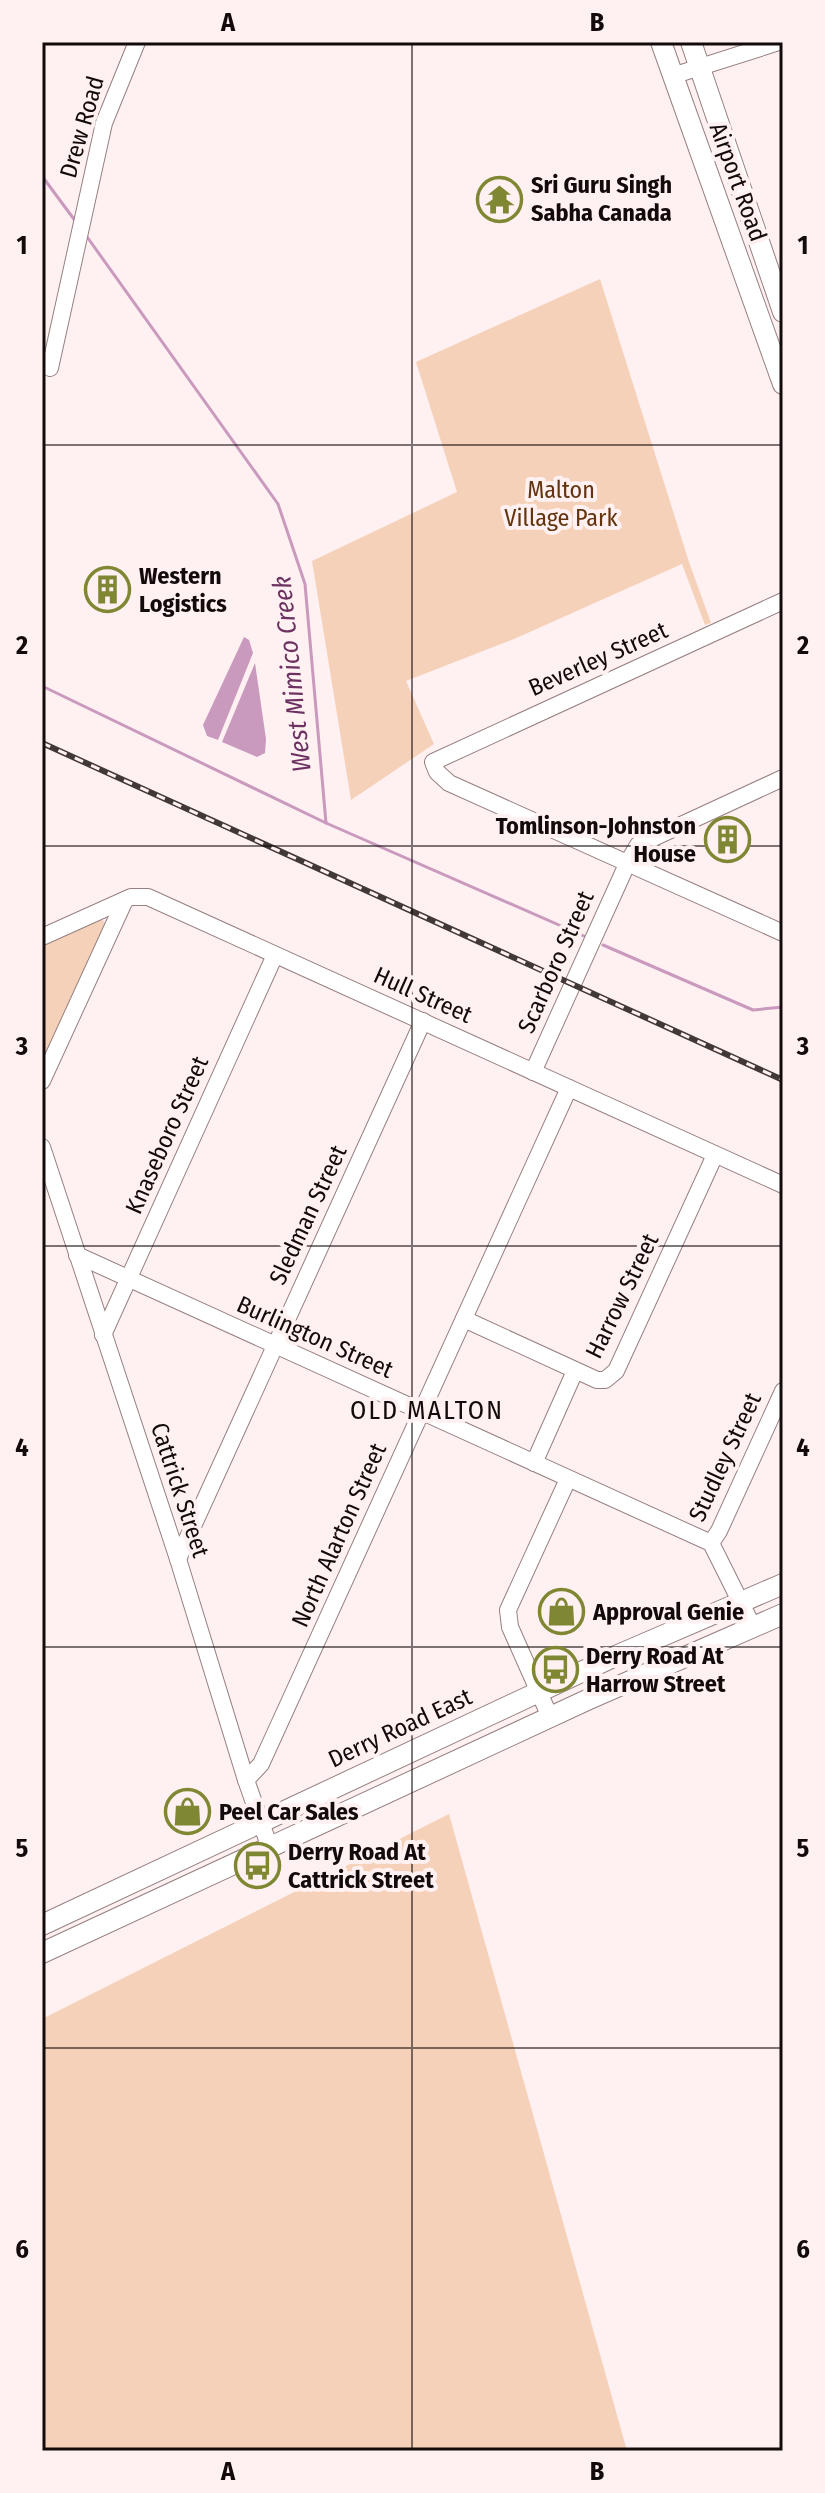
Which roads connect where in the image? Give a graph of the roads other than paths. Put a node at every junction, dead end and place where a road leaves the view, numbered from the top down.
1 (137, 42) edge
2 (661, 42) edge
3 (691, 42) edge
4 (779, 42) edge
5 (700, 67) junction
6 (672, 76) junction
7 (747, 206) junction
8 (722, 215) junction
9 (783, 312) edge
10 (783, 322) edge
11 (765, 335) junction
12 (50, 368) dead end
13 (783, 384) edge
14 (783, 601) edge
15 (783, 778) edge
16 (628, 862) junction
17 (125, 900) junction
18 (783, 933) edge
19 (42, 937) edge
20 (275, 955) junction
21 (423, 1021) junction
22 (533, 1072) junction
23 (42, 1081) edge
24 (569, 1088) junction
25 (42, 1147) edge
26 (715, 1155) junction
27 (783, 1185) edge
28 (77, 1255) junction
29 (129, 1279) junction
30 (464, 1319) junction
31 (103, 1335) junction
32 (275, 1346) junction
33 (575, 1371) junction
34 (783, 1391) edge
35 (421, 1411) junction
36 (534, 1463) junction
37 (568, 1479) junction
38 (711, 1543) junction
39 (178, 1559) junction
40 (783, 1584) edge
41 (740, 1602) junction
42 (783, 1614) edge
43 (753, 1627) junction
44 (539, 1692) junction
45 (550, 1717) junction
46 (246, 1780) junction
47 (261, 1821) junction
48 (270, 1848) junction
49 (173, 1864) junction
50 (183, 1888) junction
51 (42, 1925) edge
52 (42, 1953) edge

1 - 12 street, Drew Road
2 - 6 main road, Airport Road
3 - 5 main road, Airport Road
4 - 5 street
5 - 6 street
5 - 7 main road, Airport Road
6 - 8 main road, Airport Road
7 - 8 main road
7 - 9 main road, Airport Road
8 - 11 main road, Airport Road
10 - 11 main road
11 - 13 main road, Airport Road
14 - 16 street, Beverley Street
15 - 16 street, Scarboro Street
16 - 18 street
16 - 22 street, Scarboro Street
17 - 19 street, Hull Street
17 - 20 street, Hull Street
17 - 23 street
20 - 21 street, Hull Street
20 - 29 street, Knaseboro Street
21 - 22 street, Hull Street
21 - 32 street, Sledman Street
22 - 24 street, Hull Street
24 - 26 street, Hull Street
24 - 30 street, North Alarton Street
25 - 28 street, Cattrick Street
26 - 27 street, Hull Street
26 - 33 street, Harrow Street
28 - 29 street, Burlington Street
28 - 31 street, Cattrick Street
29 - 31 street, Knaseboro Street
29 - 32 street, Burlington Street
30 - 33 street
30 - 35 street, North Alarton Street
31 - 39 street, Cattrick Street
32 - 35 street, Burlington Street
32 - 39 street, Sledman Street
33 - 36 street, Harrow Street
34 - 38 street, Studley Street
35 - 36 street, Burlington Street
35 - 46 street, North Alarton Street
36 - 37 street, Burlington Street
37 - 38 street, Burlington Street
37 - 44 street
38 - 41 street
39 - 46 street, Cattrick Street
40 - 41 main road, Derry Road East
41 - 43 street
41 - 44 main road, Derry Road East
42 - 43 main road
43 - 45 main road
44 - 45 street
44 - 47 main road, Derry Road East
45 - 48 main road
46 - 47 street, Cattrick Street
47 - 48 street, Cattrick Street
47 - 49 main road, Derry Road East
48 - 50 main road
49 - 50 main road
49 - 51 main road, Derry Road East
50 - 52 main road

